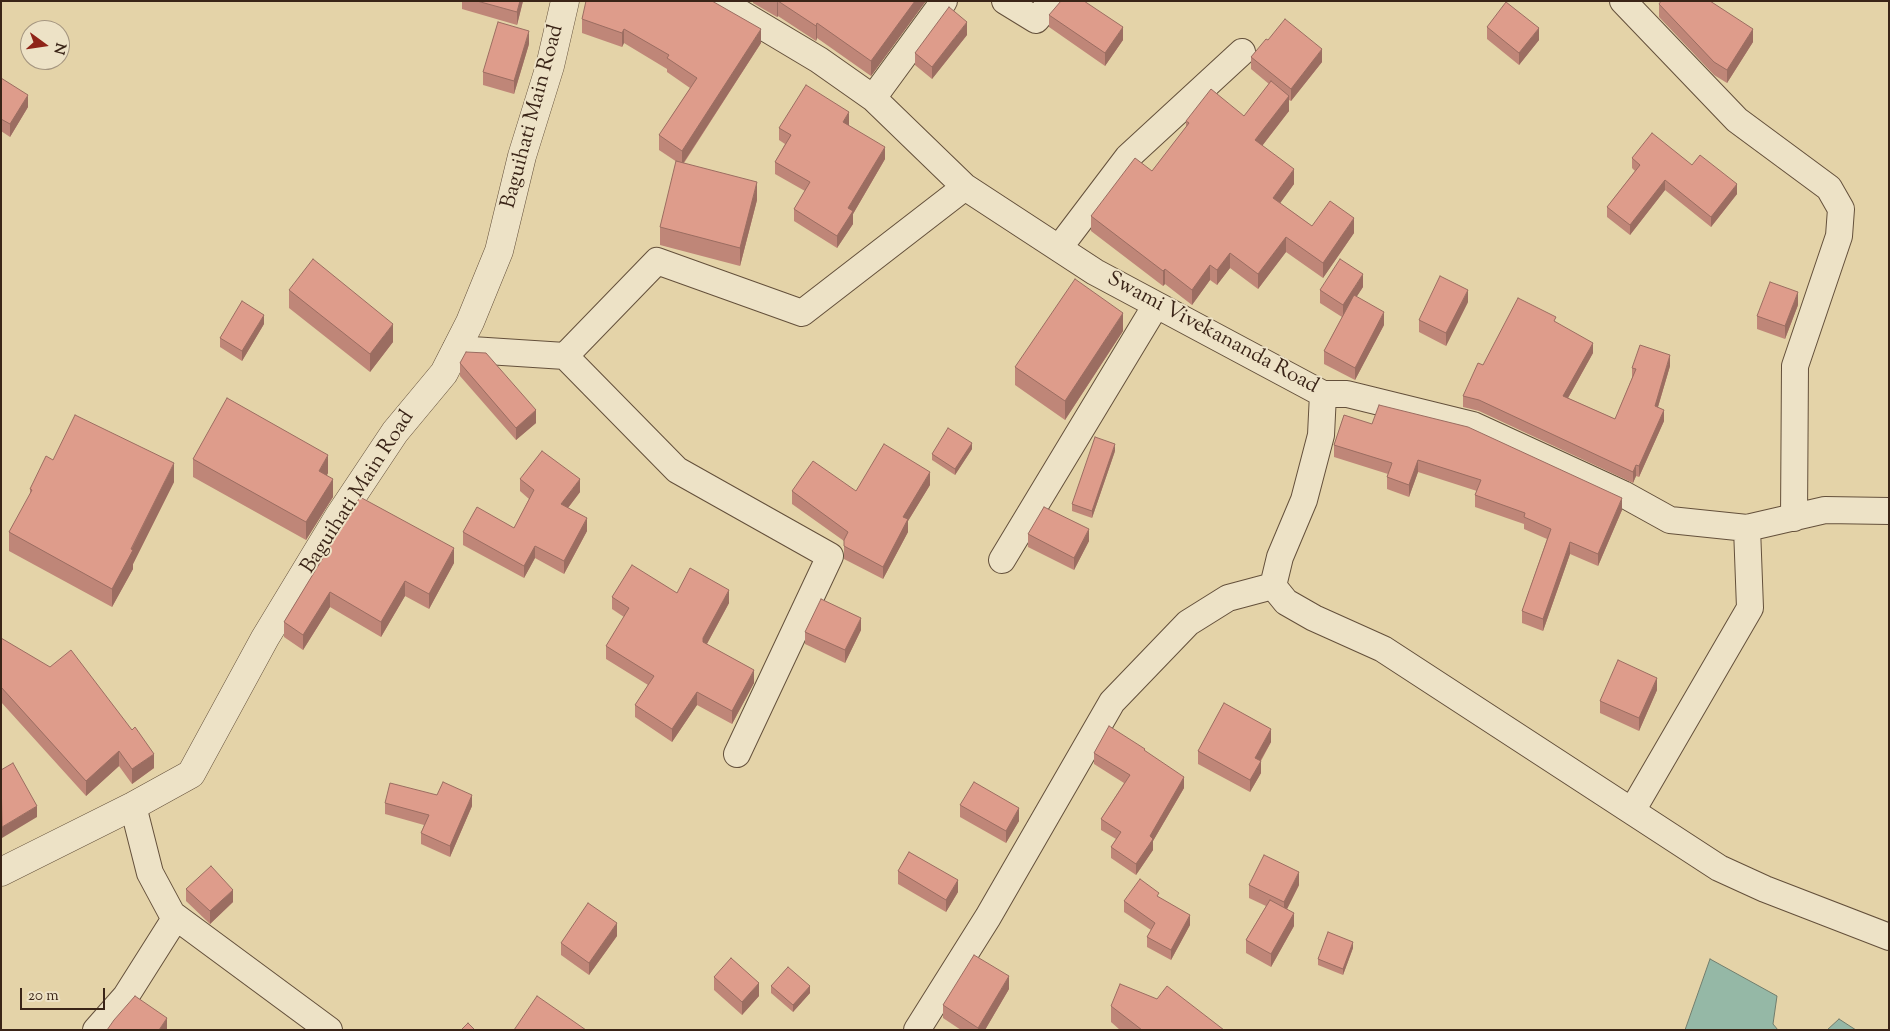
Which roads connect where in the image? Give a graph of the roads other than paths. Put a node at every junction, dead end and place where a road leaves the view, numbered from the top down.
1 (565, 1) edge
2 (717, 1) edge
3 (944, 1) edge
4 (1005, 1) edge
5 (1052, 1) edge
6 (1623, 1) edge
7 (1242, 52) dead end
8 (873, 98) junction
9 (965, 187) junction
10 (1059, 248) junction
11 (1156, 305) junction
12 (456, 349) junction
13 (565, 356) junction
14 (1323, 394) junction
15 (1889, 511) edge
16 (1794, 518) junction
17 (1747, 528) junction
18 (1002, 560) dead end
19 (1273, 586) junction
20 (737, 754) dead end
21 (133, 806) junction
22 (1632, 811) junction
23 (1, 872) edge
24 (176, 917) junction
25 (1889, 937) edge
26 (96, 1030) edge
27 (329, 1030) edge
28 (917, 1030) edge

1 - 12 street, Baguihati Main Road
2 - 8 street, Swami Vivekananda Road
3 - 8 street
4 - 5 street
6 - 16 street
7 - 10 street
8 - 9 street, Swami Vivekananda Road
9 - 10 street, Swami Vivekananda Road
9 - 13 street
10 - 11 street, Swami Vivekananda Road
11 - 14 street, Swami Vivekananda Road
11 - 18 street
12 - 13 street
12 - 21 street, Baguihati Main Road
13 - 20 street
14 - 17 street, Swami Vivekananda Road
14 - 19 street
15 - 16 street, Swami Vivekananda Road
16 - 17 street, Swami Vivekananda Road
17 - 22 street
19 - 22 street
19 - 28 street
21 - 23 street, Baguihati Main Road
21 - 24 street
22 - 25 street
24 - 26 street
24 - 27 street

